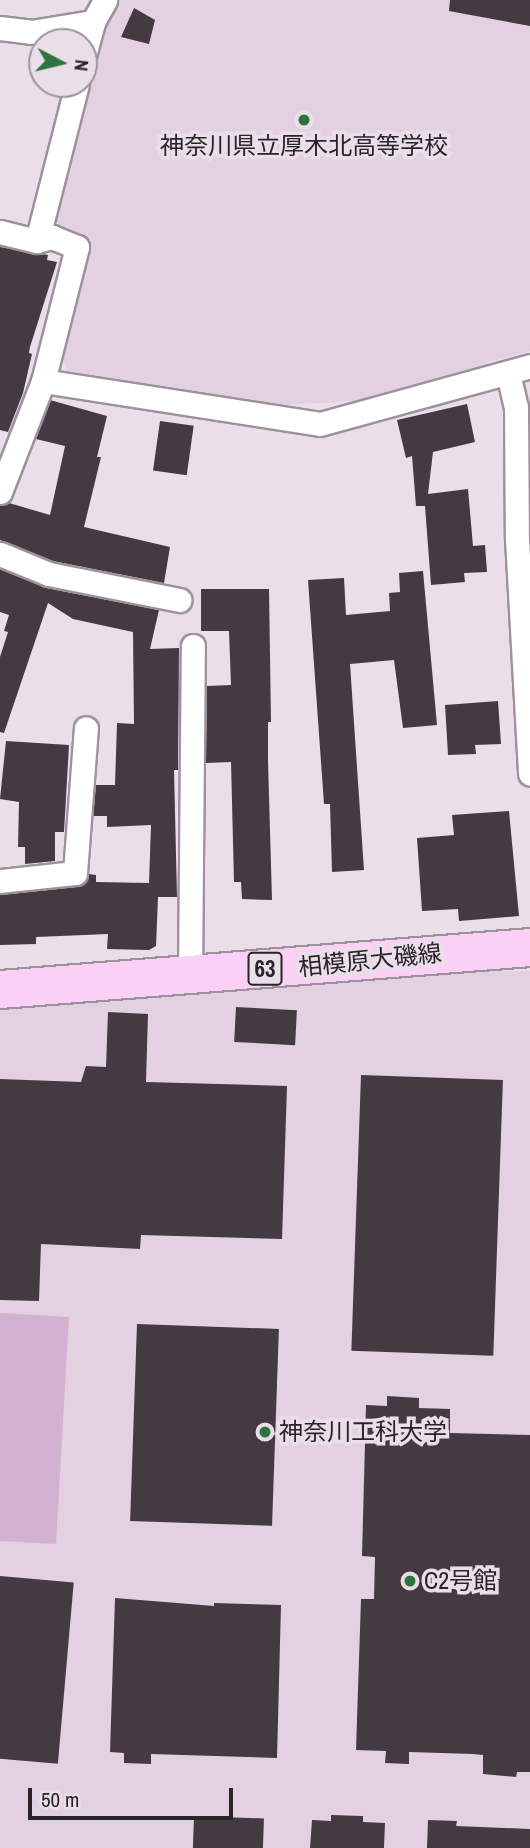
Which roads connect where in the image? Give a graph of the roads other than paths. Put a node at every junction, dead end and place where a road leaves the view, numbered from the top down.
1 (105, 0) edge
2 (93, 22) junction
3 (0, 28) edge
4 (91, 28) edge
5 (73, 98) edge
6 (0, 232) edge
7 (37, 241) junction
8 (530, 366) edge
9 (508, 373) junction
10 (43, 381) junction
11 (0, 492) edge
12 (0, 554) edge
13 (179, 600) dead end
14 (193, 646) dead end
15 (86, 728) dead end
16 (530, 774) edge
17 (0, 881) edge
18 (530, 947) edge
19 (190, 976) junction
20 (0, 989) edge

1 - 2 street
2 - 3 street
2 - 4 street
5 - 7 street
6 - 7 street
7 - 10 street
8 - 9 street
9 - 10 street
9 - 16 street
10 - 11 street
12 - 13 street
14 - 19 street
15 - 17 street
18 - 19 main road, 相模原大磯線 / 63
19 - 20 main road, 相模原大磯線 / 63

